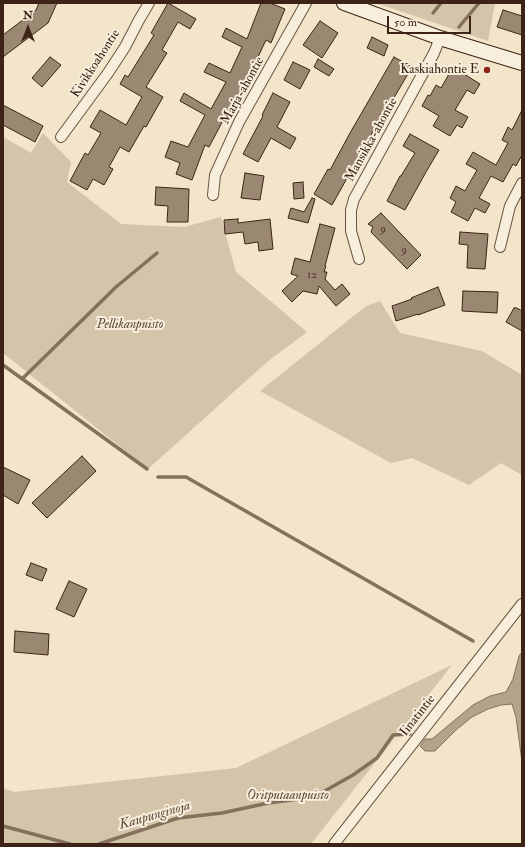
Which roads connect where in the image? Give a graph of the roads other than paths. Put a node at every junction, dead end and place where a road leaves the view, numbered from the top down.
1 (149, 3) edge
2 (306, 3) edge
3 (344, 3) edge
4 (440, 38) junction
5 (522, 64) edge
6 (61, 137) dead end
7 (522, 183) edge
8 (213, 195) dead end
9 (500, 247) dead end
10 (359, 260) dead end
11 (522, 604) edge
12 (334, 844) edge

1 - 6 street, Kivikkoahontie
2 - 8 street, Marja-ahontie
3 - 4 street
4 - 5 street
4 - 10 street, Mansikka-ahontie
7 - 9 street
11 - 12 street, Iinatintie

